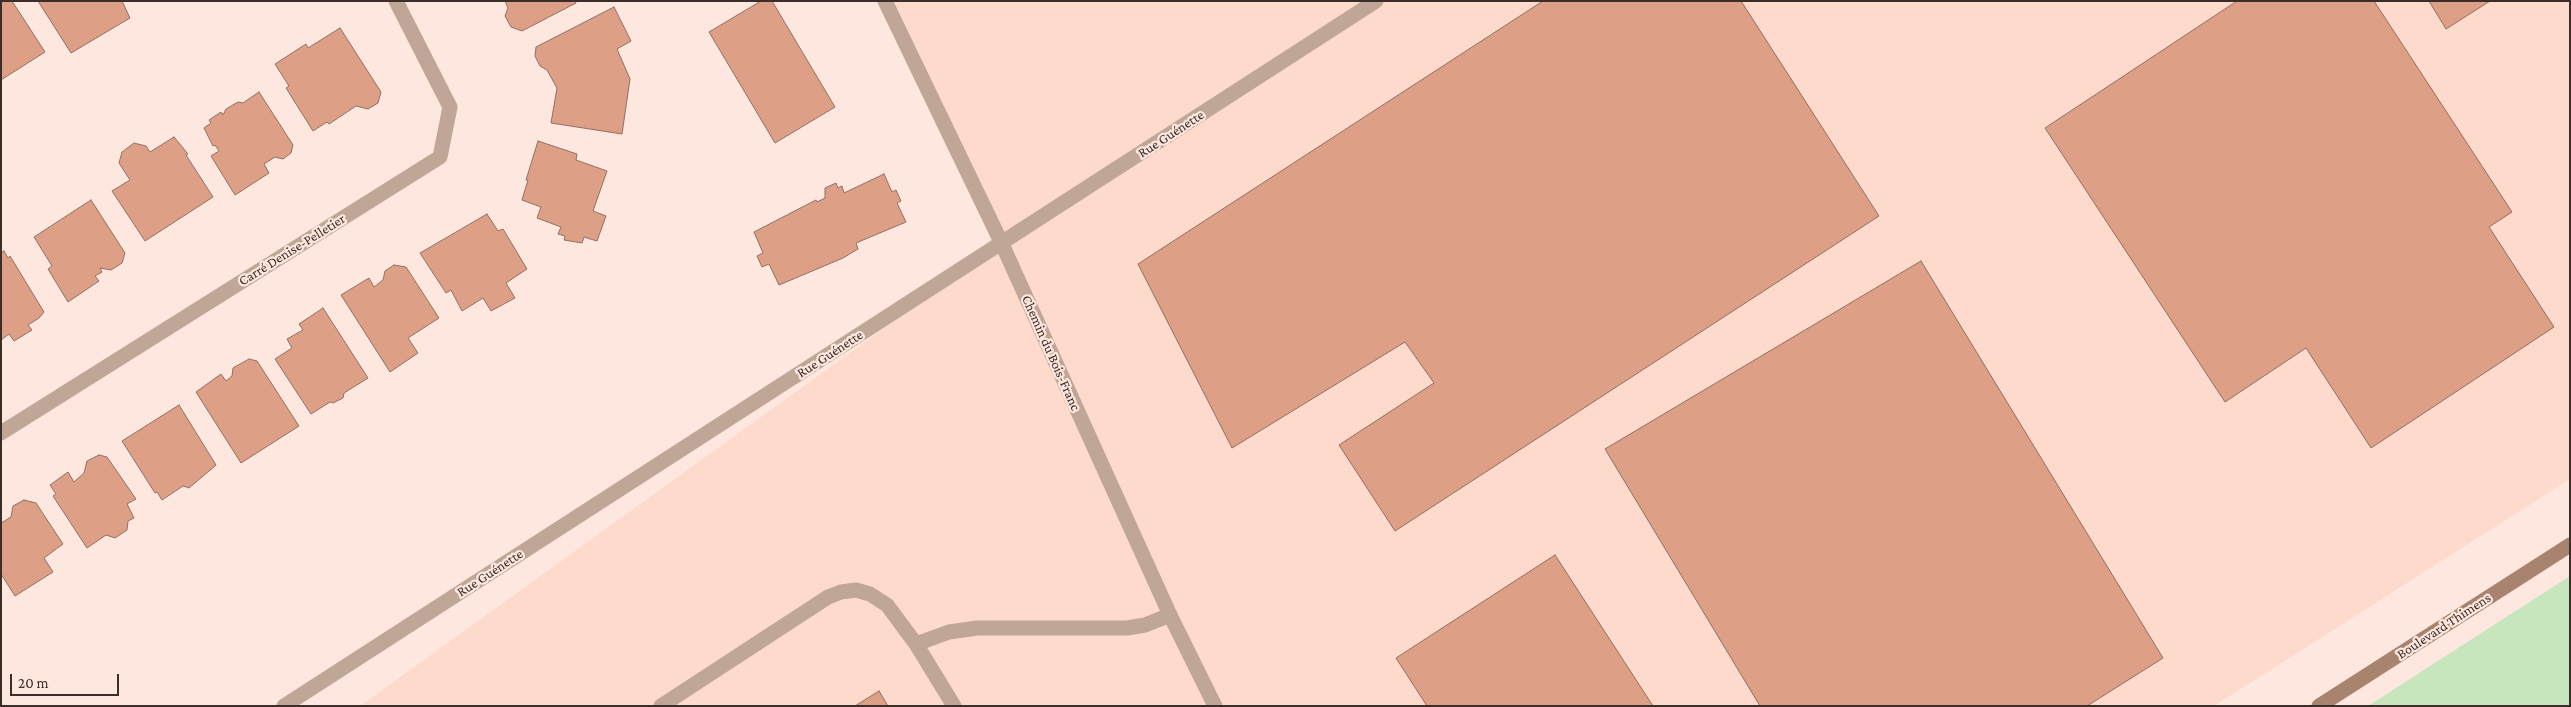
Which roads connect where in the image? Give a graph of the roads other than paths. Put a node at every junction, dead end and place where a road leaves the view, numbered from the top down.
1 (396, 1) edge
2 (885, 1) edge
3 (1376, 1) edge
4 (1002, 244) junction
5 (1, 433) edge
6 (2570, 545) edge
7 (1170, 615) junction
8 (916, 644) junction
9 (284, 706) edge
10 (661, 706) edge
11 (954, 706) edge
12 (1215, 706) edge
13 (2319, 706) edge

1 - 5 street, Carré Denise-Pelletier
2 - 4 street, Chemin du Bois-Franc
3 - 4 street, Rue Guénette
4 - 7 street, Chemin du Bois-Franc
4 - 9 street, Rue Guénette
6 - 13 street, Boulevard Thimens
7 - 8 street
7 - 12 street, Chemin du Bois-Franc
8 - 10 street
8 - 11 street

